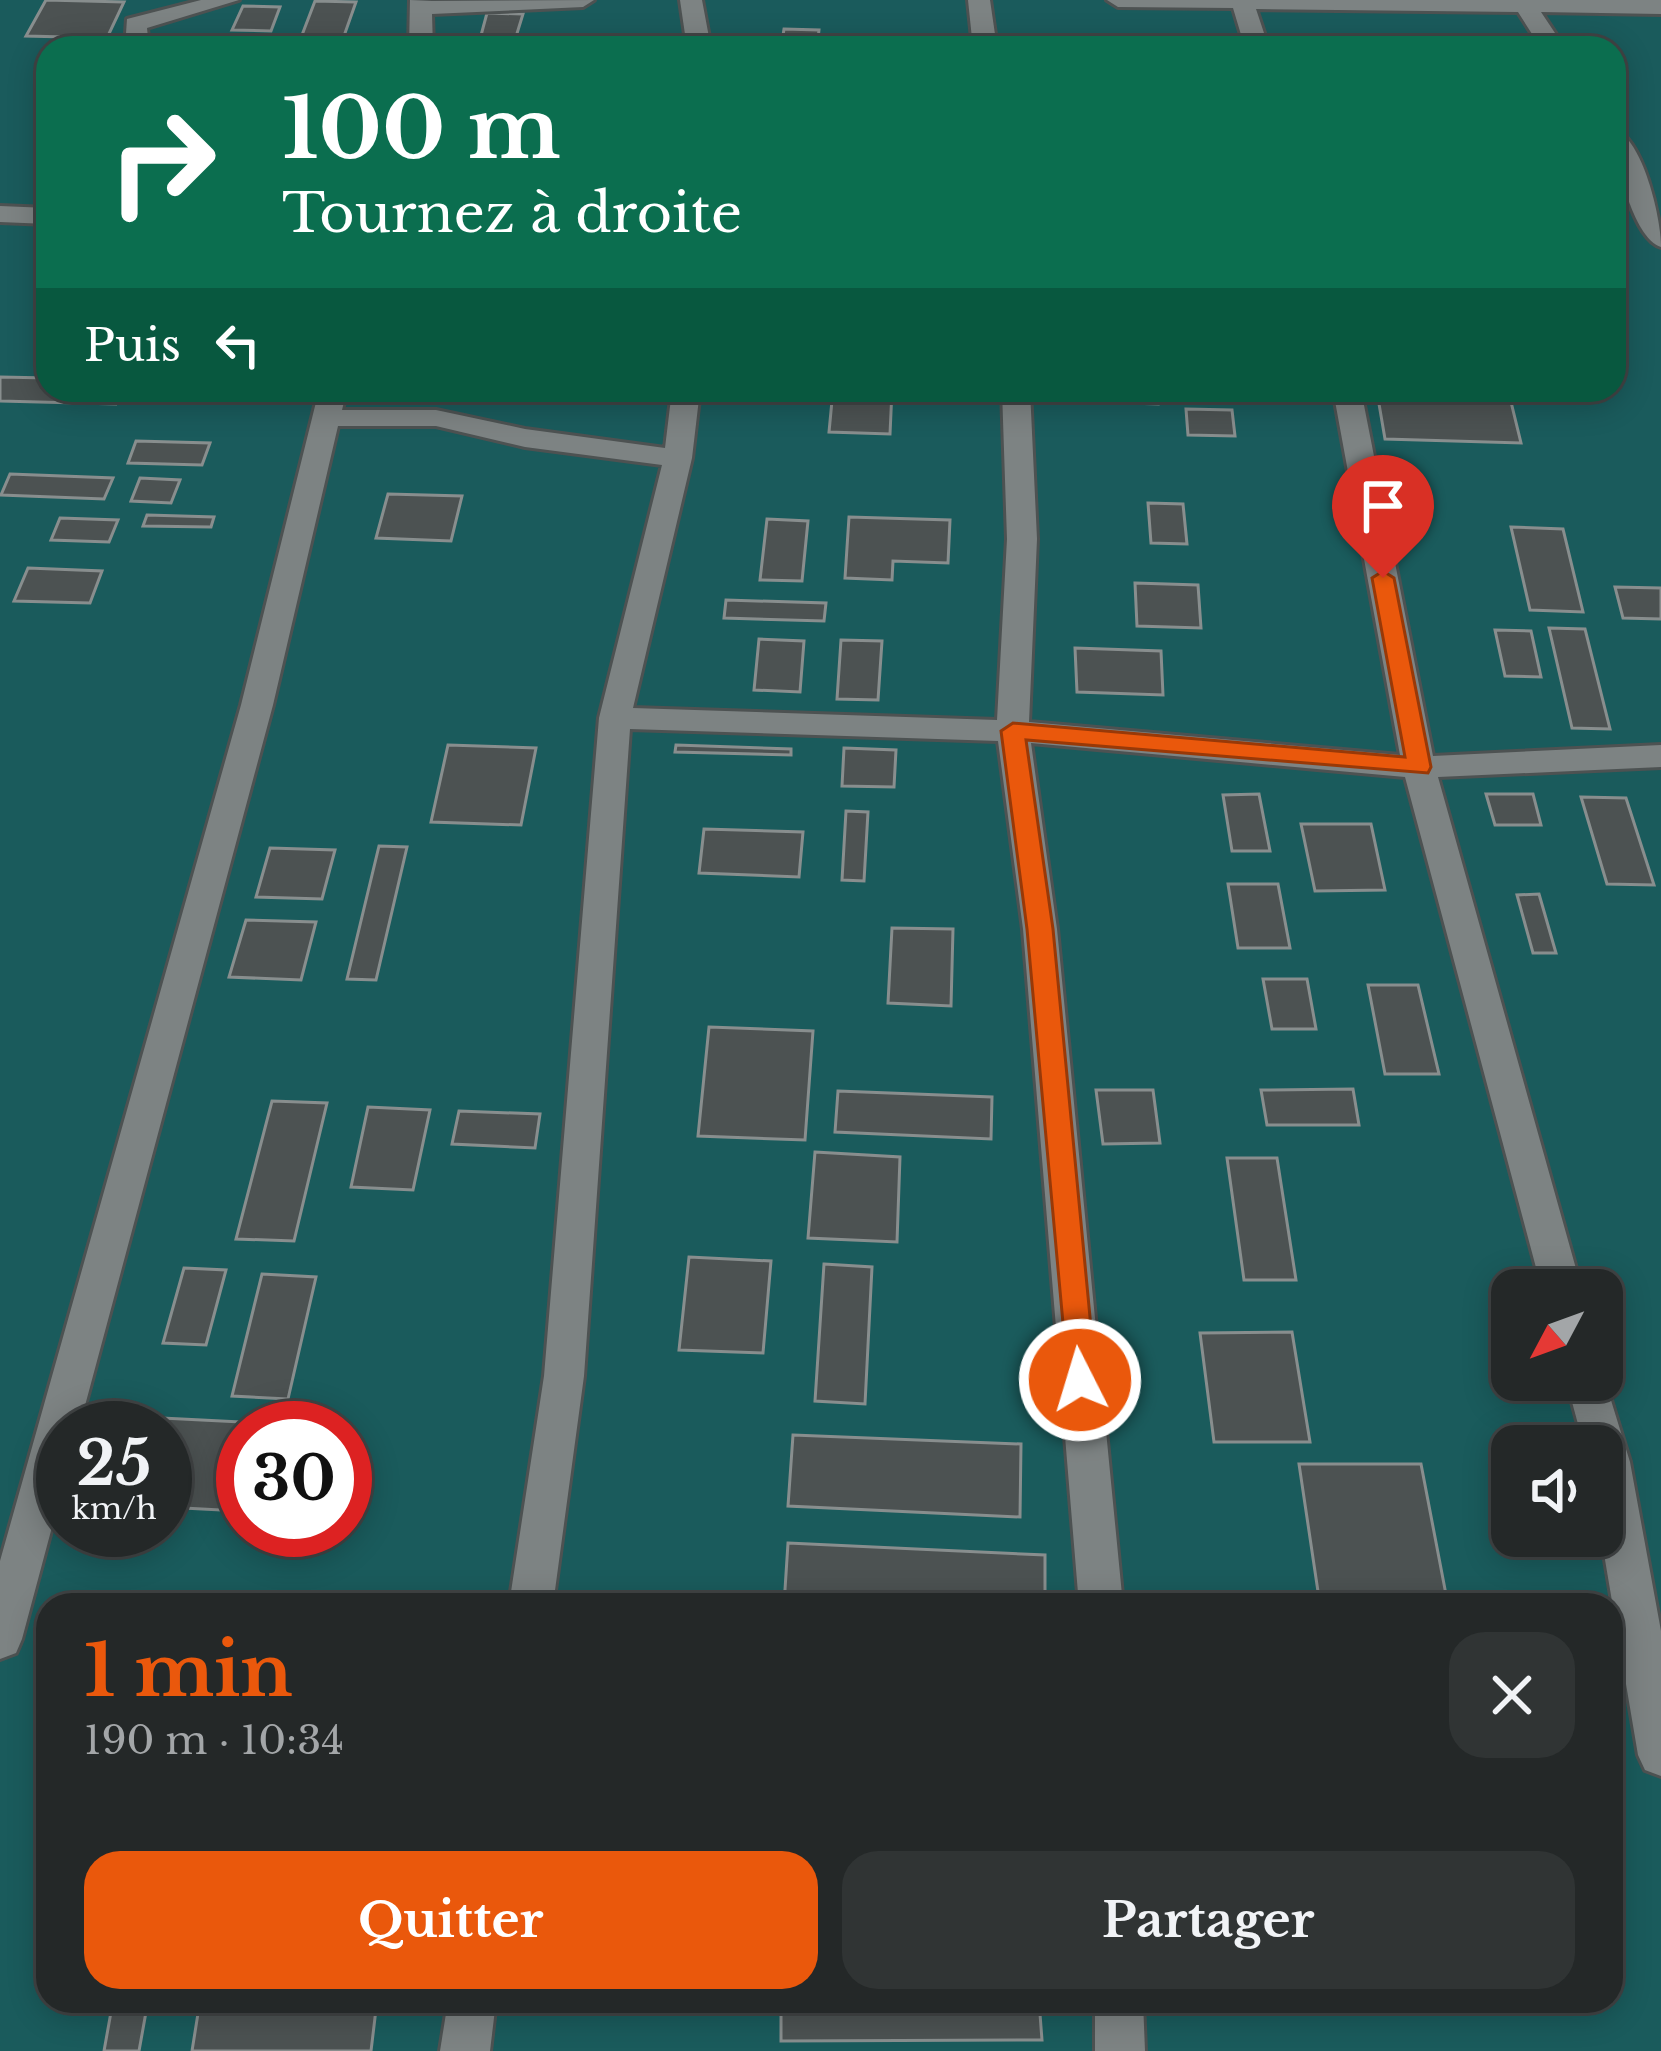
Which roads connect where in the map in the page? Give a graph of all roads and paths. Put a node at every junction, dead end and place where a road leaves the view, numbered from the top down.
1 (228, 0) edge
2 (583, 0) edge
3 (691, 0) edge
4 (979, 0) edge
5 (1118, 0) edge
6 (1242, 2) edge
7 (1523, 3) edge
8 (421, 4) edge
9 (1661, 7) edge
10 (136, 36) edge
11 (421, 36) edge
12 (697, 36) edge
13 (984, 36) edge
14 (1253, 36) edge
15 (1545, 36) edge
16 (1626, 162) edge
17 (0, 214) edge
18 (36, 216) edge
19 (1661, 239) edge
20 (685, 402) edge
21 (1016, 402) edge
22 (1349, 402) edge
23 (332, 404) edge
24 (678, 458) junction
25 (615, 718) junction
26 (1013, 731) junction
27 (1661, 756) edge
28 (1419, 767) junction
29 (1556, 1269) edge
30 (1592, 1401) edge
31 (533, 1593) edge
32 (1100, 1593) edge
33 (0, 1639) edge
34 (1661, 1755) edge
35 (470, 2013) edge
36 (1119, 2013) edge
37 (465, 2051) edge
38 (1120, 2051) edge

1 - 10 street
2 - 8 street
3 - 12 street
4 - 13 street
5 - 6 street
6 - 7 street
6 - 14 street
7 - 9 street
7 - 15 street
8 - 11 street
16 - 19 street
17 - 18 street
20 - 24 street
21 - 26 street
22 - 28 street
23 - 24 street
23 - 33 street
24 - 25 street
25 - 26 street
25 - 31 street
26 - 28 street
26 - 32 street
27 - 28 street
28 - 29 street
30 - 34 street
35 - 37 street
36 - 38 street

